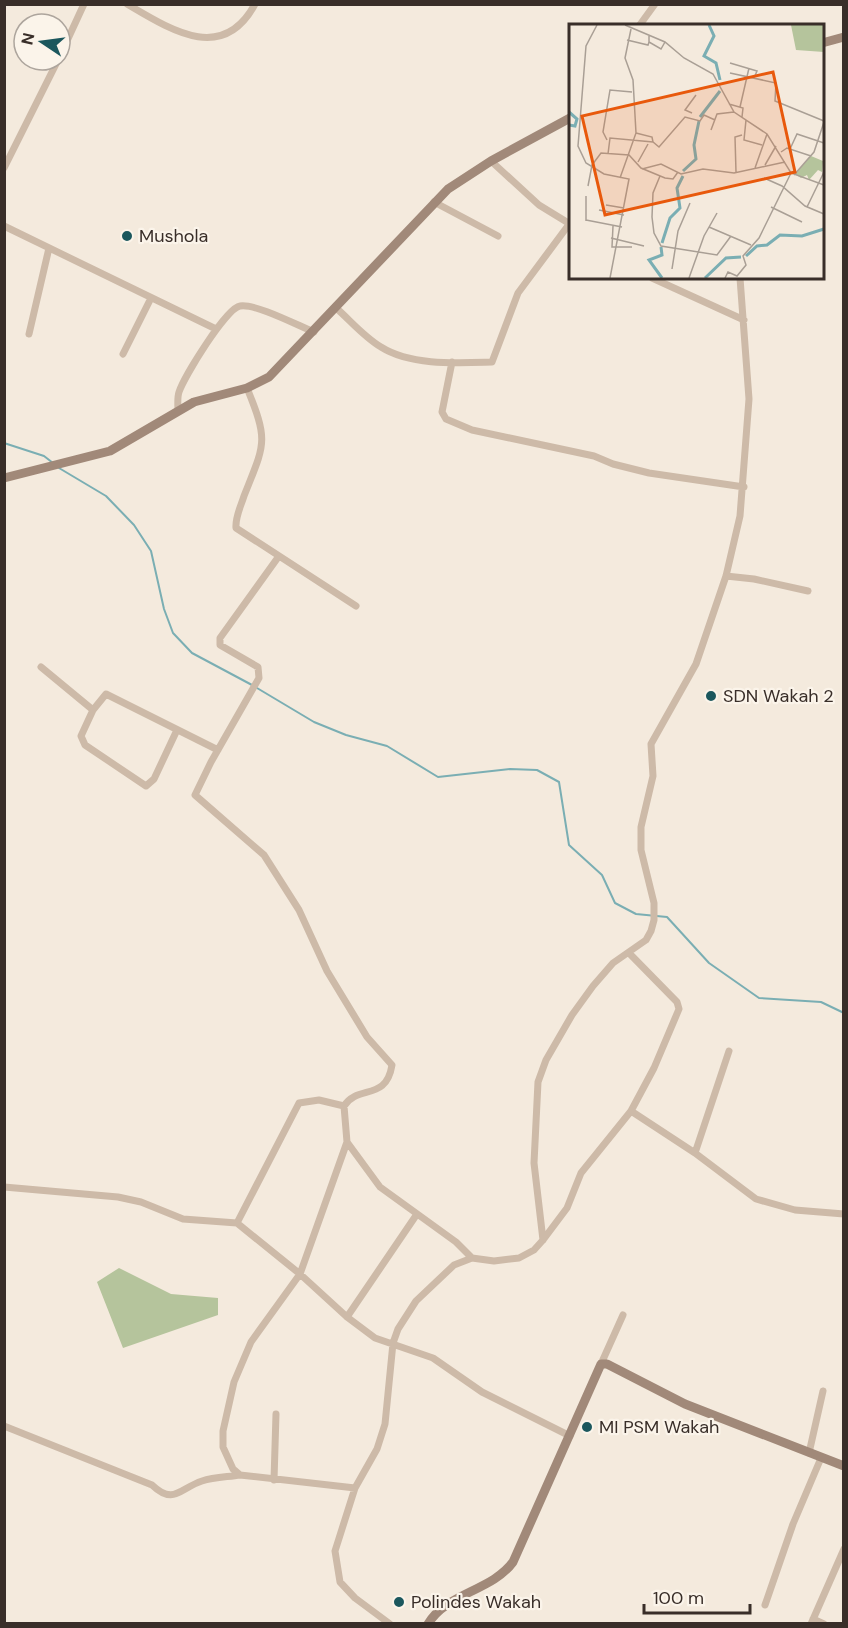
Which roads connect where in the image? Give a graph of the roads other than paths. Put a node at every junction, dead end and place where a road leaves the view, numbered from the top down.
1 (84, 4) edge
2 (127, 4) edge
3 (255, 4) edge
4 (655, 4) edge
5 (640, 24) edge
6 (72, 30) edge
7 (843, 37) edge
8 (824, 42) edge
9 (51, 72) edge
10 (569, 119) edge
11 (7, 155) edge
12 (491, 160) junction
13 (4, 168) edge
14 (434, 202) junction
15 (569, 222) edge
16 (569, 224) edge
17 (4, 226) edge
18 (498, 236) dead end
19 (49, 248) junction
20 (654, 279) edge
21 (740, 279) edge
22 (151, 298) junction
23 (335, 307) junction
24 (744, 320) junction
25 (216, 329) junction
26 (315, 332) junction
27 (29, 334) dead end
28 (123, 354) dead end
29 (452, 362) junction
30 (247, 388) junction
31 (178, 411) junction
32 (4, 478) edge
33 (744, 487) junction
34 (279, 556) junction
35 (726, 576) junction
36 (808, 591) dead end
37 (356, 606) dead end
38 (41, 667) dead end
39 (93, 710) junction
40 (177, 730) junction
41 (218, 750) junction
42 (629, 953) junction
43 (729, 1051) dead end
44 (344, 1106) junction
45 (631, 1111) junction
46 (347, 1142) junction
47 (695, 1153) junction
48 (4, 1187) edge
49 (417, 1214) junction
50 (843, 1214) edge
51 (237, 1223) junction
52 (543, 1240) junction
53 (472, 1258) junction
54 (300, 1274) junction
55 (622, 1315) dead end
56 (347, 1317) junction
57 (393, 1343) junction
58 (601, 1364) junction
59 (823, 1391) dead end
60 (276, 1414) dead end
61 (4, 1426) edge
62 (570, 1436) junction
63 (809, 1454) junction
64 (821, 1458) junction
65 (843, 1466) edge
66 (240, 1475) junction
67 (274, 1480) junction
68 (355, 1488) junction
69 (843, 1549) edge
70 (765, 1605) dead end
71 (812, 1621) edge
72 (390, 1623) edge
73 (428, 1623) edge
74 (824, 1623) edge

1 - 6 street
2 - 3 street
4 - 5 street
7 - 8 main road
9 - 11 street
10 - 12 main road
11 - 13 street
12 - 14 main road
12 - 15 street
14 - 18 street
14 - 23 main road
16 - 29 street
17 - 19 street
19 - 22 street
19 - 27 street
20 - 24 street
21 - 24 street
22 - 25 street
22 - 28 street
23 - 26 main road
23 - 29 street
24 - 33 street
25 - 26 street
25 - 31 street
26 - 30 main road
29 - 33 street
30 - 31 main road
30 - 34 street
31 - 32 main road
33 - 35 street
34 - 37 street
34 - 41 street
35 - 36 street
35 - 42 street
38 - 39 street
39 - 40 street
39 - 40 street
40 - 41 street
41 - 44 street
42 - 45 street
42 - 52 street
43 - 47 street
44 - 46 street
44 - 51 street
45 - 47 street
45 - 52 street
46 - 49 street
46 - 54 street
47 - 50 street
48 - 51 street
49 - 53 street
49 - 56 street
51 - 54 street
52 - 53 street
53 - 57 street
54 - 56 street
54 - 66 street
55 - 58 street
56 - 57 street
57 - 62 street
57 - 68 street
58 - 62 main road
58 - 63 main road
59 - 63 street
60 - 67 street
61 - 66 street
62 - 73 main road
63 - 64 main road
64 - 65 main road
64 - 70 street
66 - 67 street
67 - 68 street
68 - 72 street
69 - 71 street
71 - 74 street

